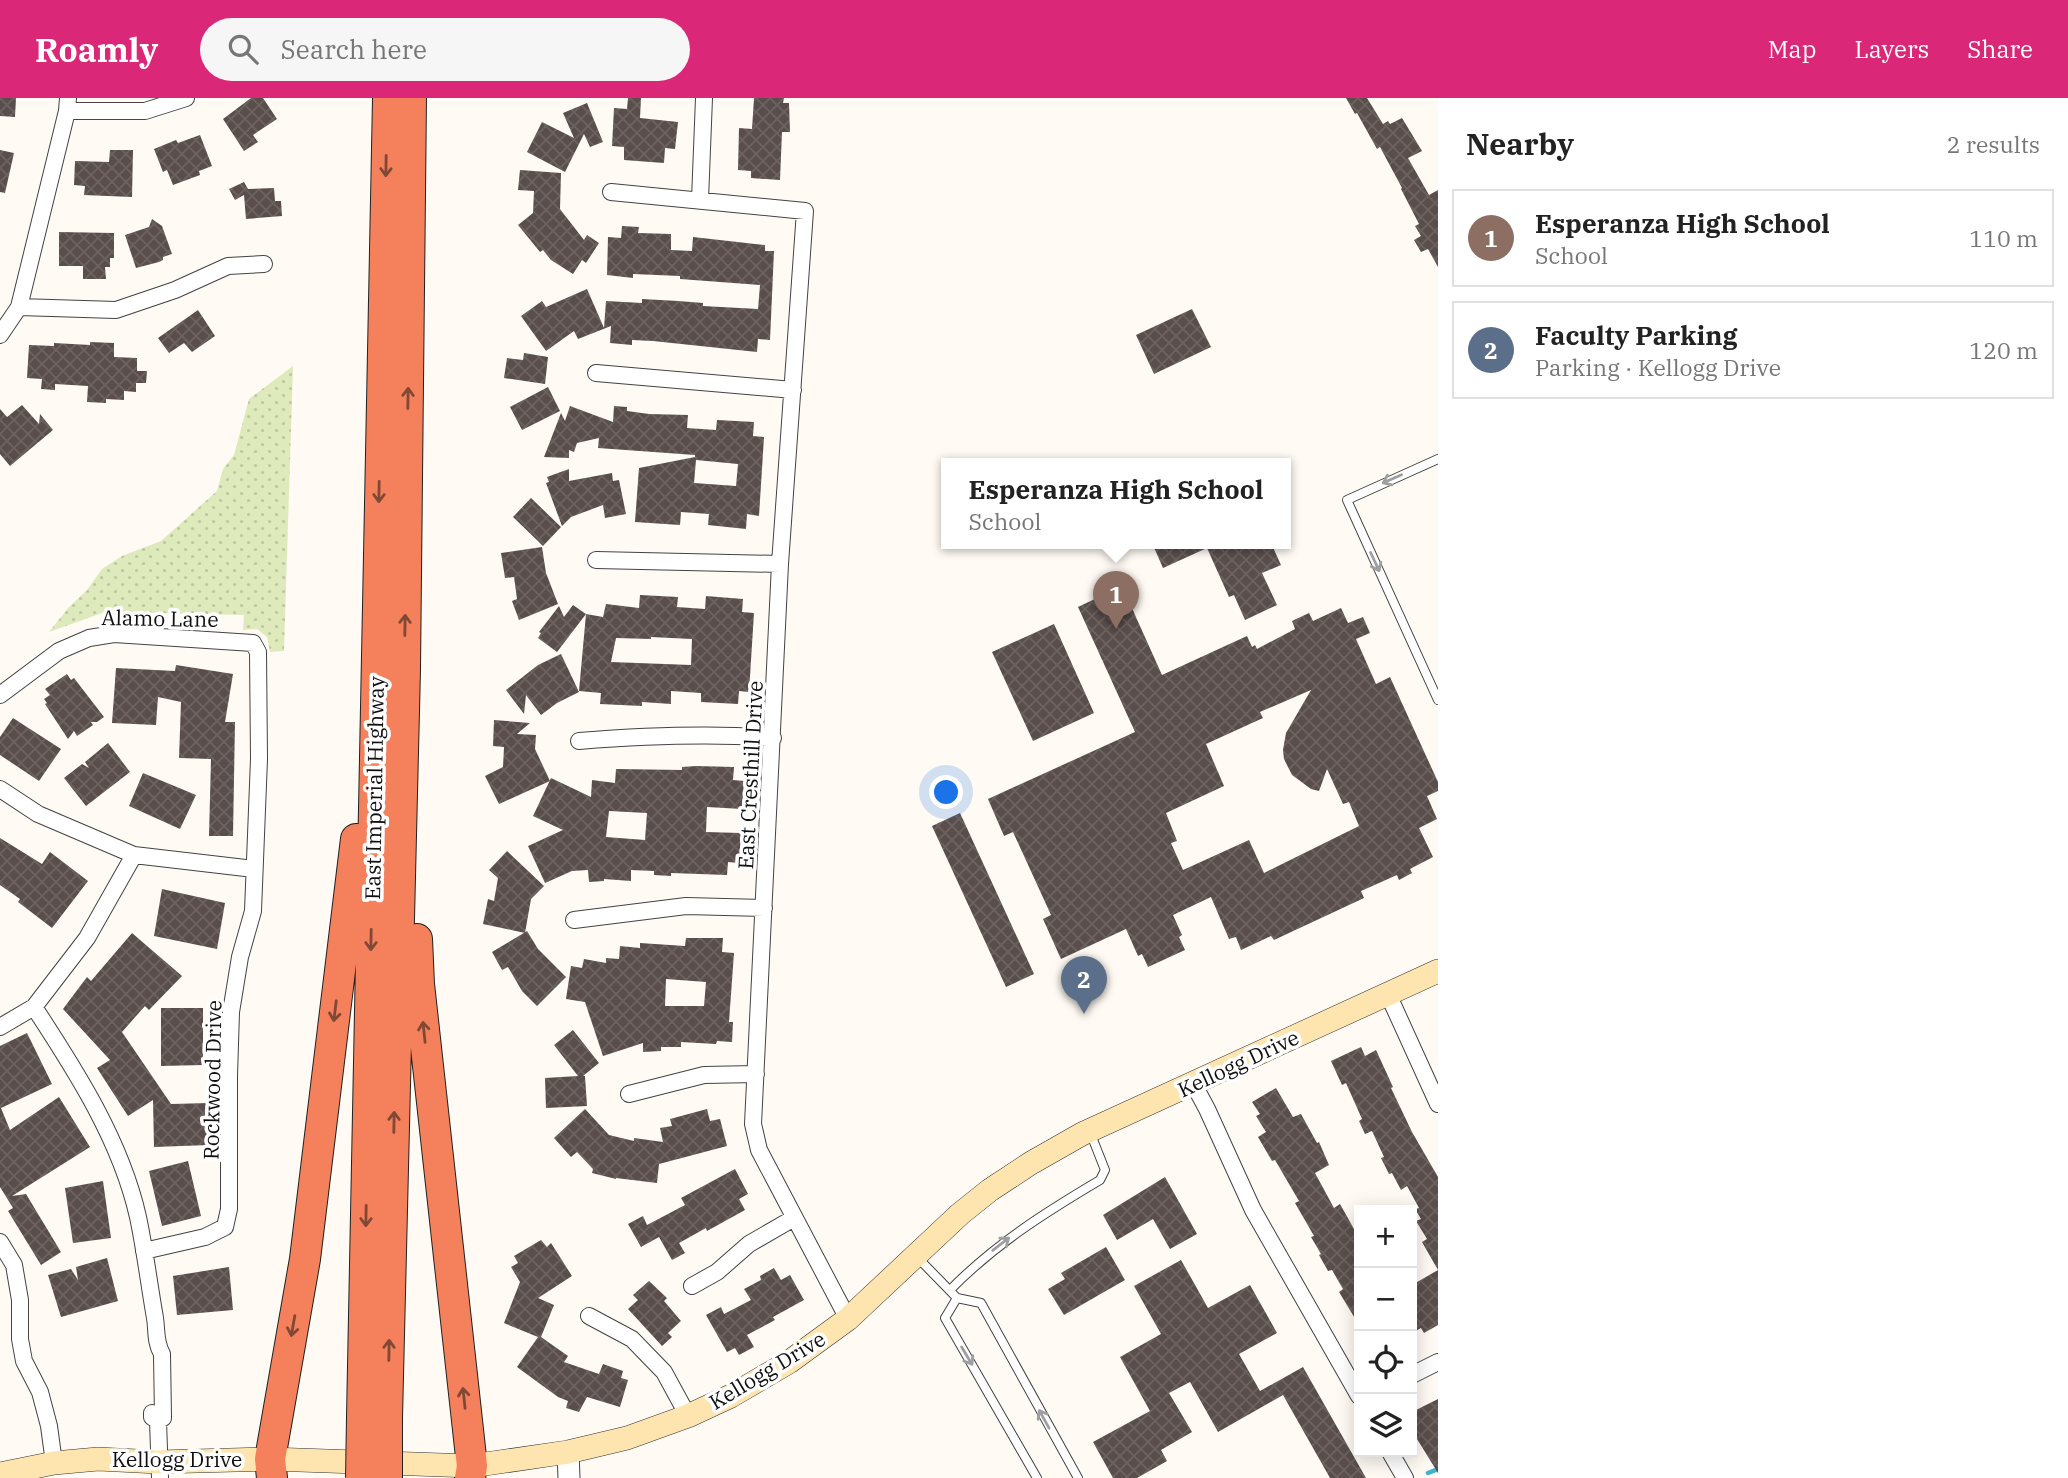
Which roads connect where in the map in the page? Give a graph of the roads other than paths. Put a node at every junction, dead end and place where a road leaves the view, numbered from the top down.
1 (186, 98) edge
2 (387, 98) edge
3 (411, 98) edge
4 (704, 98) edge
5 (68, 104) edge
6 (611, 192) dead end
7 (700, 200) junction
8 (264, 264) dead end
9 (19, 307) junction
10 (0, 335) edge
11 (596, 373) dead end
12 (793, 390) junction
13 (1438, 459) edge
14 (596, 559) dead end
15 (780, 564) junction
16 (253, 643) joint
17 (405, 669) junction
18 (376, 676) junction
19 (0, 695) edge
20 (1438, 700) edge
21 (773, 738) junction
22 (579, 741) dead end
23 (0, 789) edge
24 (134, 855) junction
25 (254, 869) junction
26 (764, 908) junction
27 (574, 919) dead end
28 (1438, 971) edge
29 (1388, 994) junction
30 (34, 1007) junction
31 (0, 1027) edge
32 (756, 1074) junction
33 (1193, 1083) junction
34 (629, 1094) dead end
35 (1438, 1104) edge
36 (1090, 1131) junction
37 (794, 1218) junction
38 (0, 1242) edge
39 (144, 1251) junction
40 (916, 1256) junction
41 (692, 1286) dead end
42 (950, 1290) junction
43 (957, 1297) junction
44 (589, 1316) dead end
45 (848, 1319) junction
46 (1438, 1362) edge
47 (1417, 1372) edge
48 (1358, 1394) edge
49 (688, 1416) junction
50 (375, 1418) junction
51 (568, 1452) junction
52 (1393, 1457) edge
53 (54, 1463) junction
54 (271, 1469) edge
55 (159, 1470) edge
56 (471, 1472) edge
57 (0, 1474) edge
58 (361, 1478) edge
59 (387, 1478) edge
60 (569, 1478) edge
61 (1037, 1478) edge
62 (1078, 1478) edge
63 (1405, 1478) edge

1 - 5 street
2 -> 18 highway, East Imperial Highway
17 -> 3 highway, East Imperial Highway
4 - 7 street
5 - 9 street
6 - 7 street
7 - 12 street, East Cresthill Drive
8 - 9 street
9 - 10 street
11 - 12 street
12 - 15 street, East Cresthill Drive
13 -> 20 lane
14 - 15 street
15 - 21 street, East Cresthill Drive
16 - 19 street, Alamo Lane
16 - 25 street, Rockwood Drive
50 -> 17 highway, East Imperial Highway
56 -> 17 highway
18 -> 50 highway, East Imperial Highway
18 -> 54 highway
21 - 22 street
21 - 26 street, East Cresthill Drive
23 - 24 street
24 - 25 street
24 - 30 street
25 - 39 street, Rockwood Drive
26 - 27 street
26 - 32 street, East Cresthill Drive
28 - 29 main road, Kellogg Drive
29 - 33 main road, Kellogg Drive
29 - 35 street
30 - 31 street
30 - 39 street
32 - 34 street
32 - 37 street, East Cresthill Drive
33 - 36 main road, Kellogg Drive
33 - 48 street
36 - 40 main road, Kellogg Drive
42 -> 36 lane
37 - 41 street
37 - 45 street, East Cresthill Drive
38 - 53 street
39 - 55 street
40 - 42 lane
40 - 45 main road, Kellogg Drive
42 - 43 lane
43 -> 61 lane
62 -> 43 lane
44 - 49 street
45 - 49 main road, Kellogg Drive
46 - 47 street
49 - 51 main road, Kellogg Drive
50 - 58 highway, East Imperial Highway, bridge
50 - 59 highway, East Imperial Highway, bridge
51 - 56 main road, Kellogg Drive
51 - 60 street
52 - 63 street
53 - 55 main road, Kellogg Drive
53 - 57 main road, Kellogg Drive
54 - 55 main road, Kellogg Drive
54 - 56 main road, Kellogg Drive

